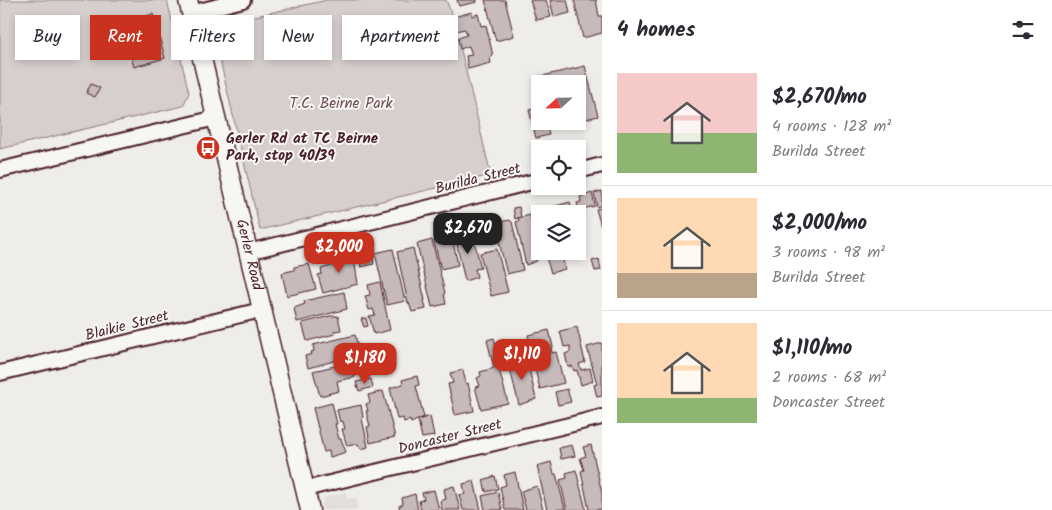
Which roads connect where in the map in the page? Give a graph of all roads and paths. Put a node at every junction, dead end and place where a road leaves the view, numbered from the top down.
1 (243, 0) edge
2 (189, 6) edge
3 (216, 118) junction
4 (602, 165) edge
5 (586, 169) edge
6 (0, 170) edge
7 (531, 182) edge
8 (248, 252) junction
9 (261, 310) junction
10 (0, 373) edge
11 (602, 417) edge
12 (305, 489) junction
13 (310, 510) edge

1 - 2 street
2 - 3 street, Gerler Road
3 - 6 street
3 - 8 street, Gerler Road
4 - 5 street
7 - 8 street, Burilda Street
8 - 9 street, Gerler Road
9 - 10 street, Blaikie Street
9 - 12 street, Gerler Road
11 - 12 street, Doncaster Street
12 - 13 street, Gerler Road

